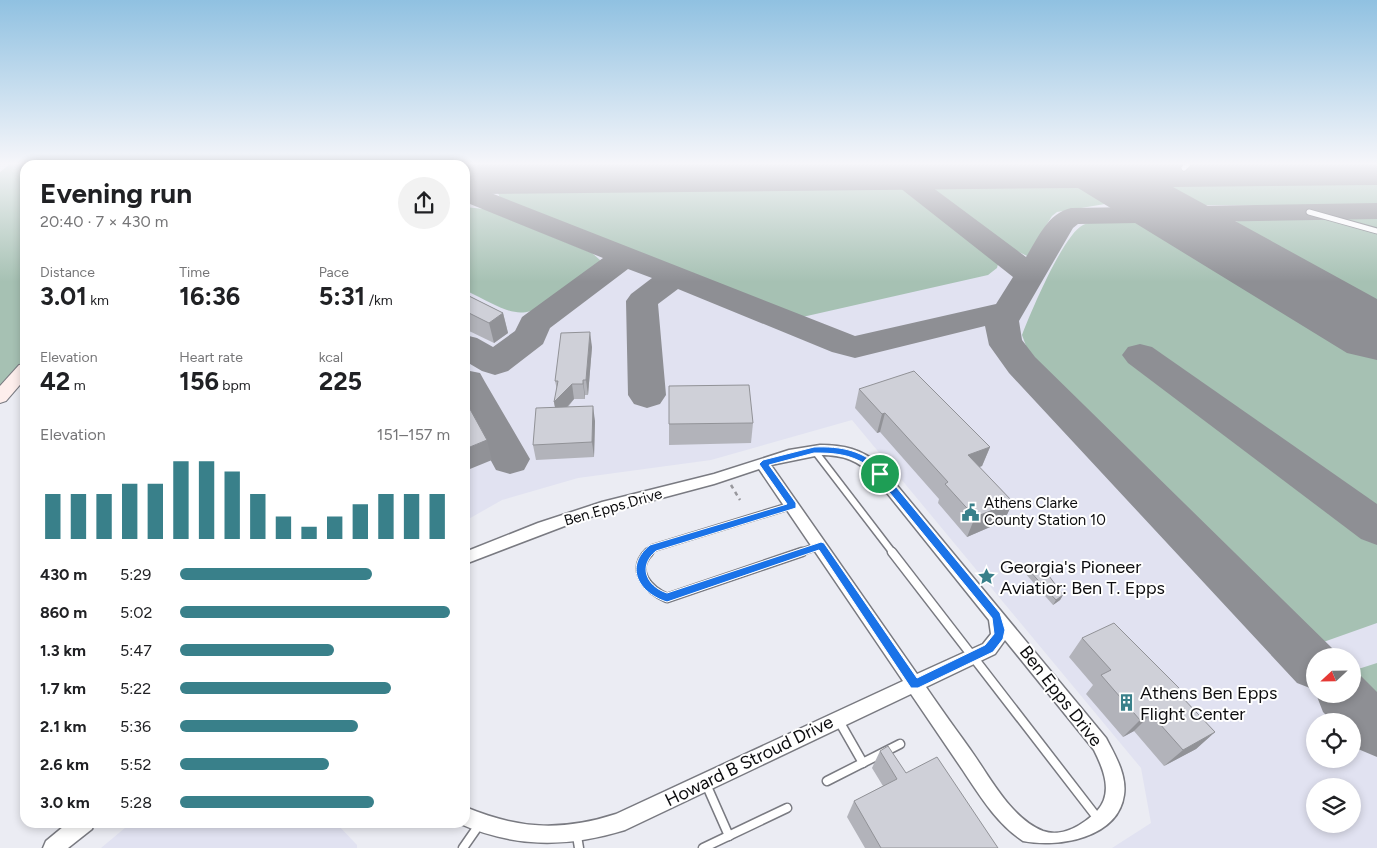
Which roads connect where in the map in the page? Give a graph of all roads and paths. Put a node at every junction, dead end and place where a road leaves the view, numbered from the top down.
1 (1309, 212) dead end
2 (1377, 231) edge
3 (20, 374) edge
4 (0, 397) edge
5 (814, 450) junction
6 (763, 464) junction
7 (731, 485) dead end
8 (740, 500) dead end
9 (793, 505) junction
10 (821, 546) junction
11 (470, 556) edge
12 (996, 616) junction
13 (971, 657) junction
14 (915, 685) junction
15 (837, 718) junction
16 (900, 744) dead end
17 (863, 763) junction
18 (828, 781) dead end
19 (705, 783) junction
20 (787, 808) dead end
21 (473, 820) edge
22 (1101, 823) junction
23 (78, 828) edge
24 (470, 828) edge
25 (729, 836) junction
26 (578, 842) edge
27 (53, 848) edge
28 (462, 848) edge
29 (704, 848) edge

1 - 2 lane
3 - 4 street
5 - 6 street, Ben Epps Drive
5 - 12 street, Ben Epps Drive
5 - 13 lane
6 - 9 street, Ben Epps Drive
6 - 11 street, Ben Epps Drive
7 - 8 path
9 - 10 street, Ben Epps Drive
9 - 10 lane
10 - 14 street, Ben Epps Drive
12 - 13 street, Howard B Stroud Drive
12 - 22 street, Ben Epps Drive
13 - 14 street, Howard B Stroud Drive
13 - 22 lane
14 - 15 street, Howard B Stroud Drive
14 - 22 street, Ben Epps Drive
15 - 17 lane
15 - 19 street, Howard B Stroud Drive
16 - 17 lane
17 - 18 lane
19 - 25 lane
19 - 26 street, Howard B Stroud Drive
20 - 25 lane
21 - 26 street, Howard B Stroud Drive
23 - 27 street
24 - 28 lane
25 - 29 lane

